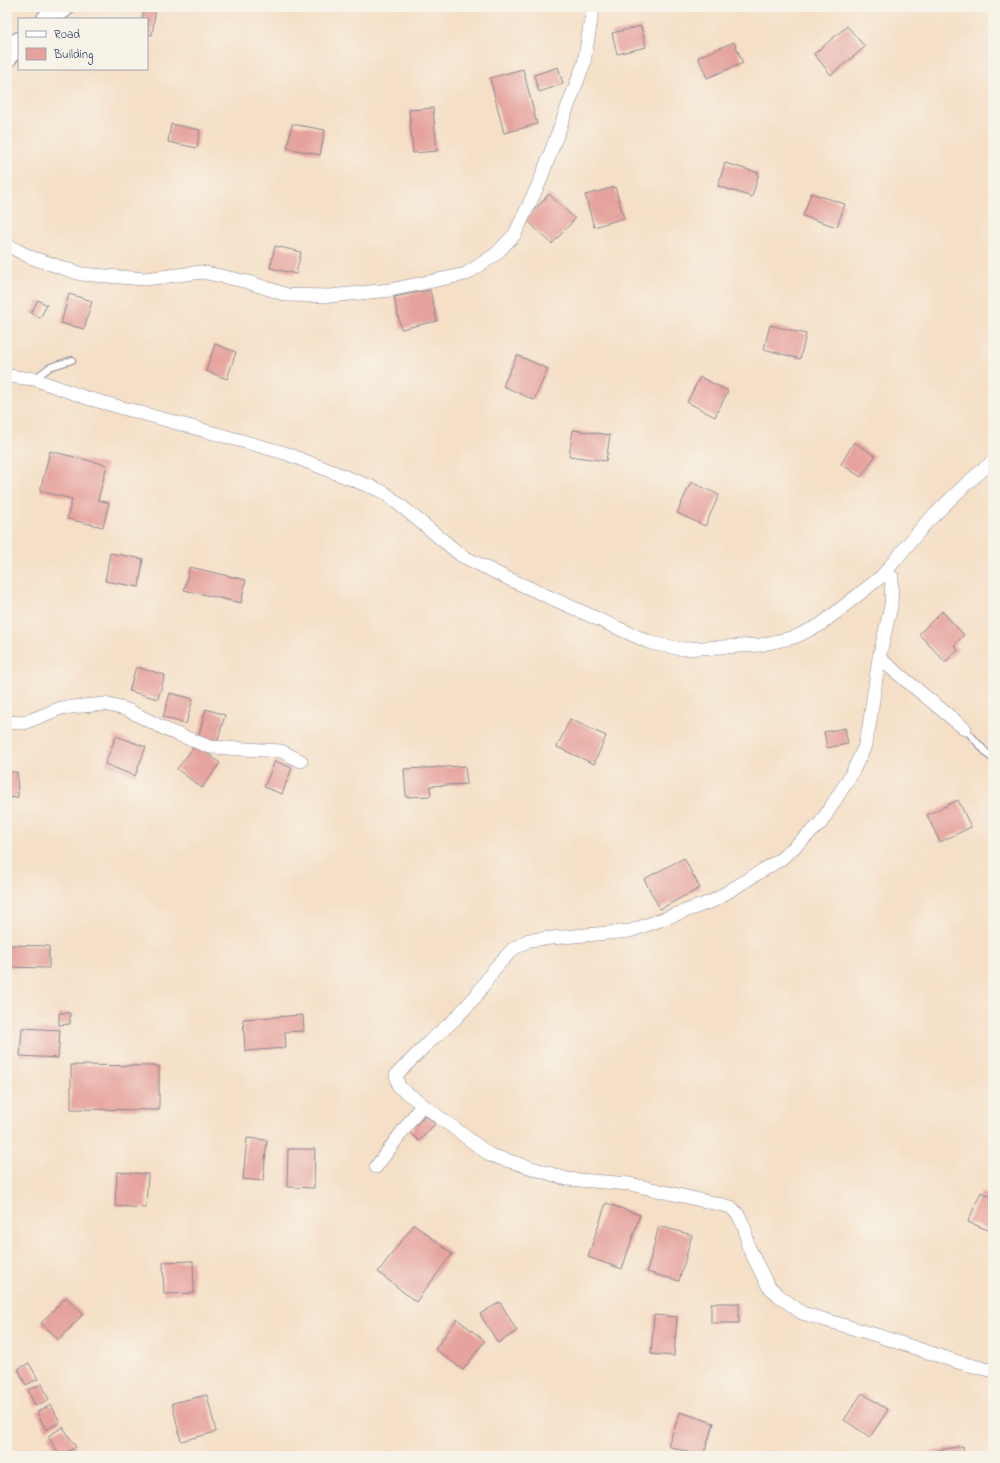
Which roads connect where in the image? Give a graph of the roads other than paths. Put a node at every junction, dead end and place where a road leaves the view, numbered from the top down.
1 (64, 7) edge
2 (593, 7) edge
3 (48, 18) edge
4 (18, 43) edge
5 (7, 57) edge
6 (7, 245) edge
7 (72, 360) dead end
8 (7, 376) edge
9 (34, 380) junction
10 (993, 461) edge
11 (882, 576) junction
12 (880, 658) junction
13 (7, 722) edge
14 (965, 729) joint
15 (993, 760) edge
16 (301, 761) dead end
17 (422, 1105) junction
18 (376, 1166) dead end
19 (993, 1371) edge

1 - 3 main road
2 - 6 street
4 - 5 main road
7 - 9 lane
8 - 9 street
9 - 11 street
10 - 11 street
11 - 12 street
12 - 14 street
12 - 17 street
13 - 16 street
14 - 15 lane
17 - 18 street
17 - 19 street

